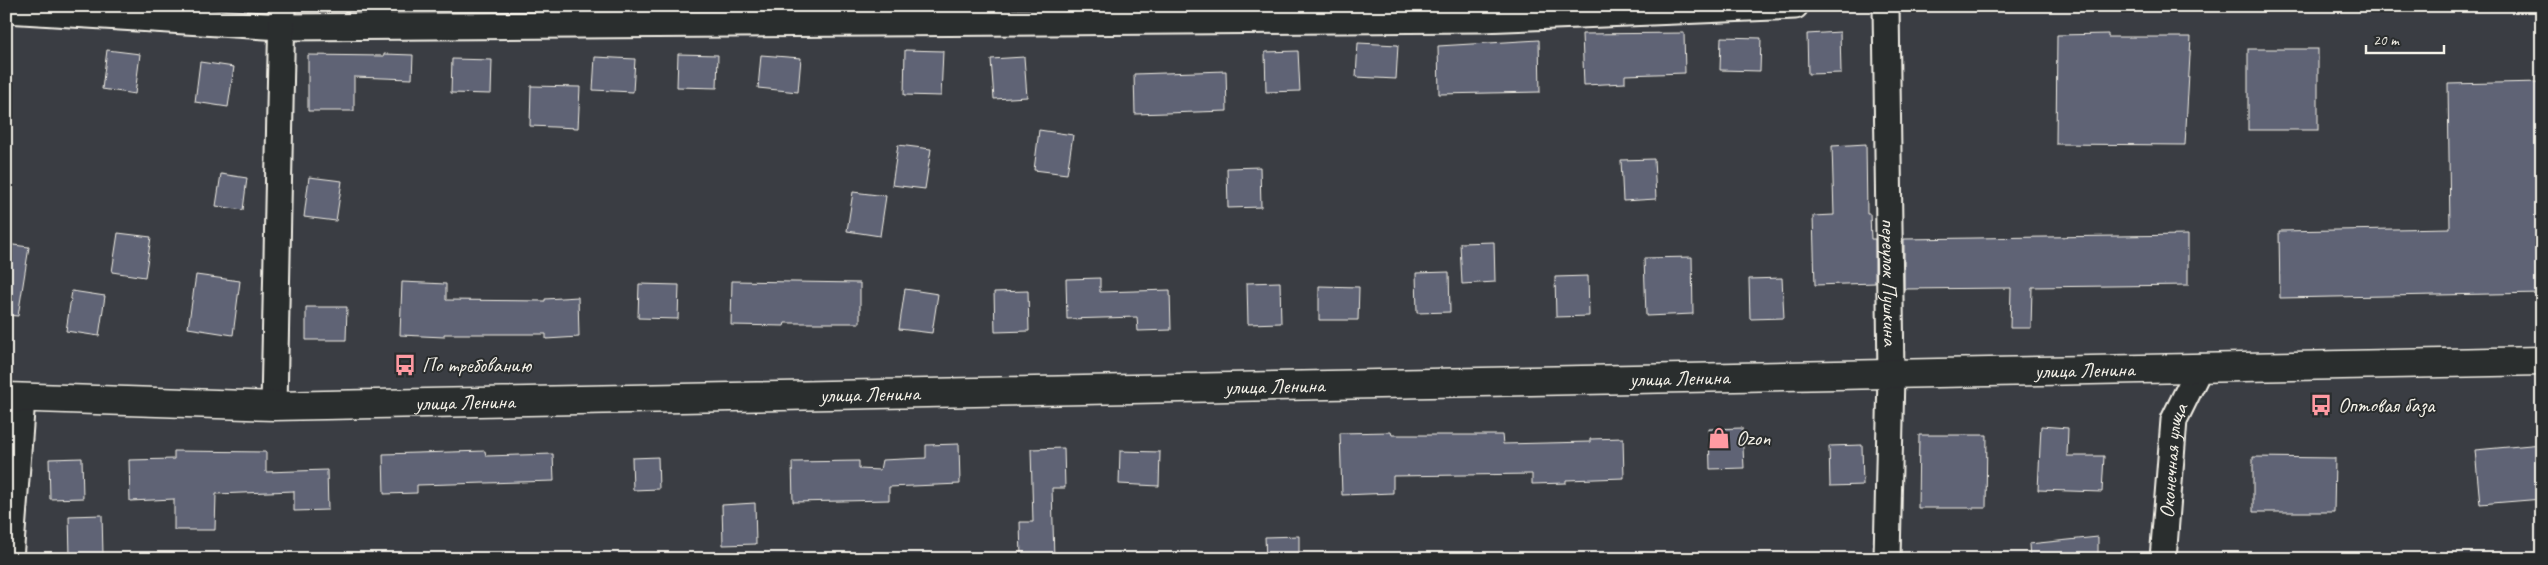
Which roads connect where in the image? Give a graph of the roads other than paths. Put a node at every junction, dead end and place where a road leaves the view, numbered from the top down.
1 (1795, 6) edge
2 (1886, 6) edge
3 (6, 10) edge
4 (282, 16) edge
5 (2542, 361) edge
6 (2200, 367) junction
7 (1891, 374) junction
8 (14, 398) edge
9 (274, 406) junction
10 (10, 559) edge
11 (1887, 559) edge
12 (2163, 559) edge

1 - 4 street
2 - 7 street, переулок Пушкина
3 - 4 street
4 - 9 street
5 - 6 street, улица Ленина
6 - 7 street, улица Ленина
6 - 12 street, Оконечная улица
7 - 9 street, улица Ленина
7 - 11 street, переулок Пушкина
8 - 9 street, улица Ленина
8 - 10 street

